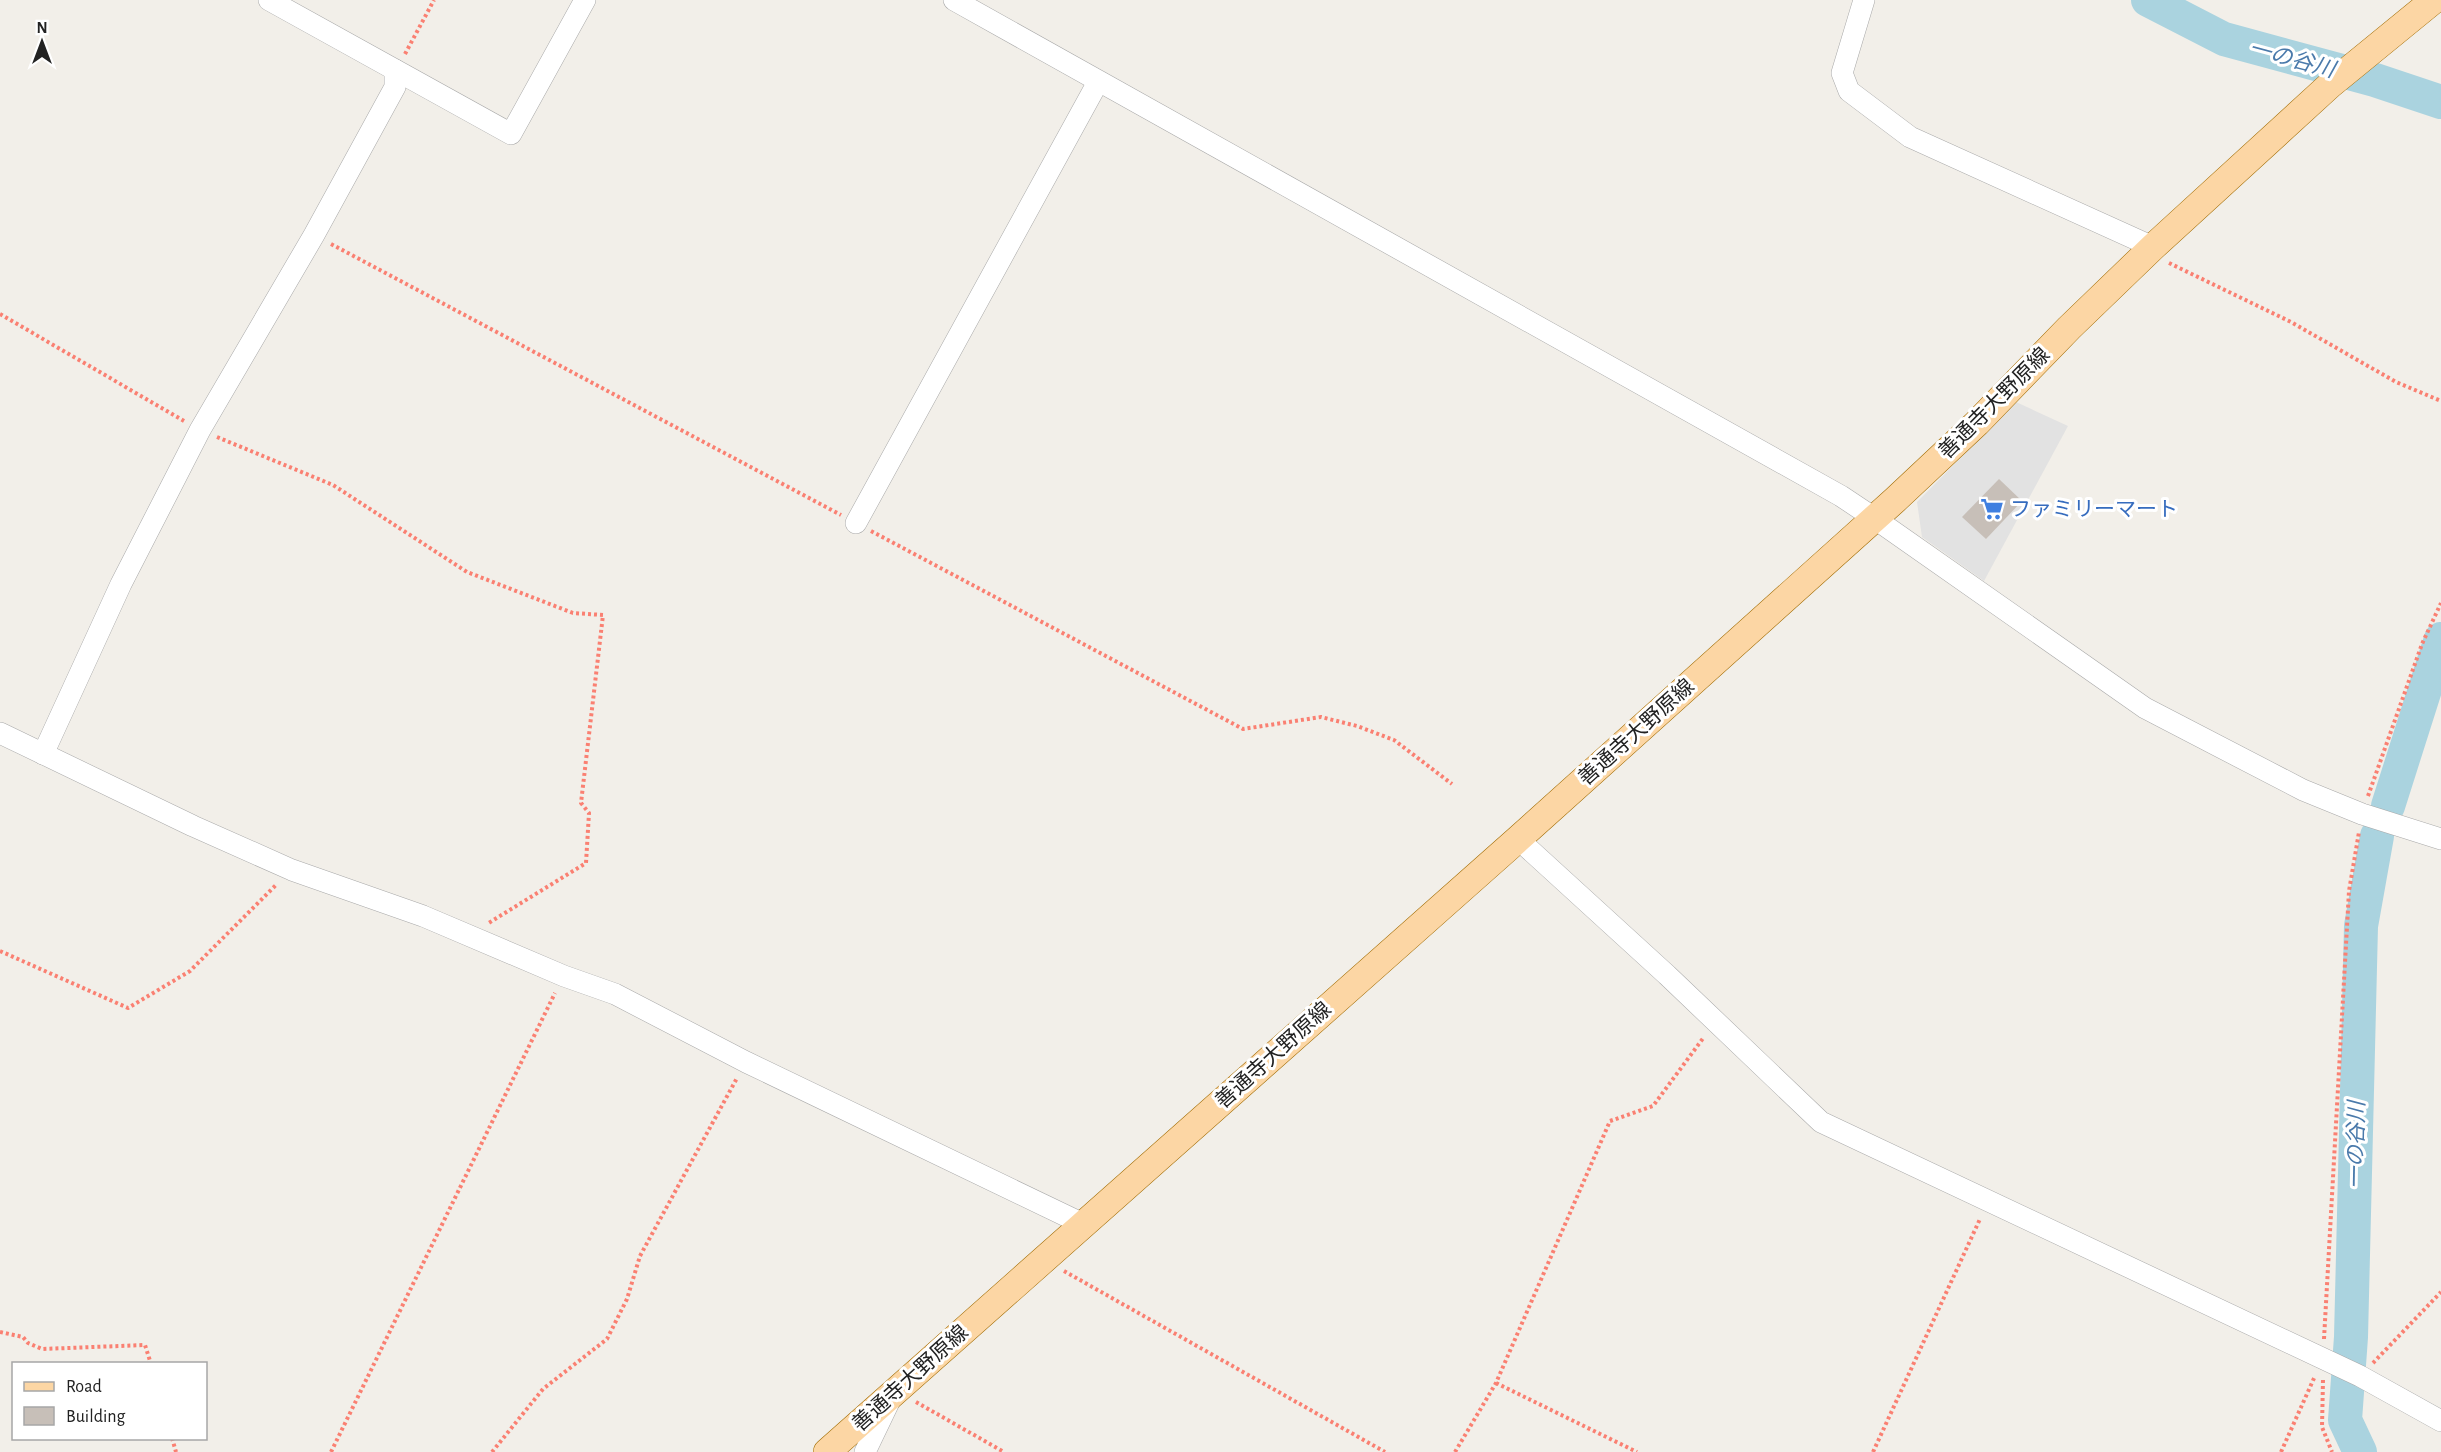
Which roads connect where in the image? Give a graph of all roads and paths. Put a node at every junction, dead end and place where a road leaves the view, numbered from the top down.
1 (269, 0) edge
2 (434, 0) edge
3 (585, 0) edge
4 (954, 0) edge
5 (1864, 0) edge
6 (2434, 0) edge
7 (395, 70) junction
8 (1098, 82) junction
9 (314, 235) junction
10 (2153, 247) junction
11 (0, 314) edge
12 (2441, 401) edge
13 (200, 430) junction
14 (1874, 518) junction
15 (856, 523) junction
16 (2441, 603) edge
17 (0, 733) edge
18 (43, 754) junction
19 (1452, 784) dead end
20 (2362, 814) junction
21 (1518, 838) junction
22 (2441, 839) edge
23 (292, 870) junction
24 (470, 935) junction
25 (0, 951) edge
26 (564, 976) junction
27 (1714, 1023) junction
28 (746, 1062) junction
29 (1988, 1202) junction
30 (1083, 1224) junction
31 (1045, 1260) junction
32 (2441, 1292) edge
33 (0, 1332) edge
34 (2323, 1359) junction
35 (150, 1362) edge
36 (2360, 1376) junction
37 (1496, 1383) junction
38 (895, 1390) junction
39 (2441, 1421) edge
40 (331, 1452) edge
41 (492, 1452) edge
42 (827, 1452) edge
43 (865, 1452) edge
44 (1004, 1452) edge
45 (1385, 1452) edge
46 (1455, 1452) edge
47 (1637, 1452) edge
48 (1873, 1452) edge
49 (2281, 1452) edge
50 (2332, 1452) edge

1 - 7 street
2 - 7 path
3 - 7 street
4 - 8 street
5 - 10 street
6 - 10 main road, 善通寺大野原線
7 - 9 street
8 - 14 street
8 - 15 street
9 - 13 street
9 - 15 path
10 - 12 path
10 - 14 main road, 善通寺大野原線
11 - 13 path
13 - 18 street
13 - 24 path
14 - 20 street
14 - 21 main road, 善通寺大野原線
15 - 19 path
16 - 20 path
17 - 18 street
18 - 23 street
20 - 22 street
20 - 34 path
21 - 27 street
21 - 30 main road, 善通寺大野原線
23 - 24 street
23 - 25 path
24 - 26 street
26 - 28 street
26 - 40 path
27 - 29 street
27 - 37 path
28 - 30 street
28 - 41 path
29 - 34 street
29 - 48 path
30 - 31 main road, 善通寺大野原線
31 - 38 main road, 善通寺大野原線
31 - 45 path
32 - 36 path
33 - 35 path
34 - 36 street
34 - 49 path
34 - 50 path
36 - 39 street
37 - 46 path
37 - 47 path
38 - 42 main road, 善通寺大野原線
38 - 43 street
38 - 44 path

